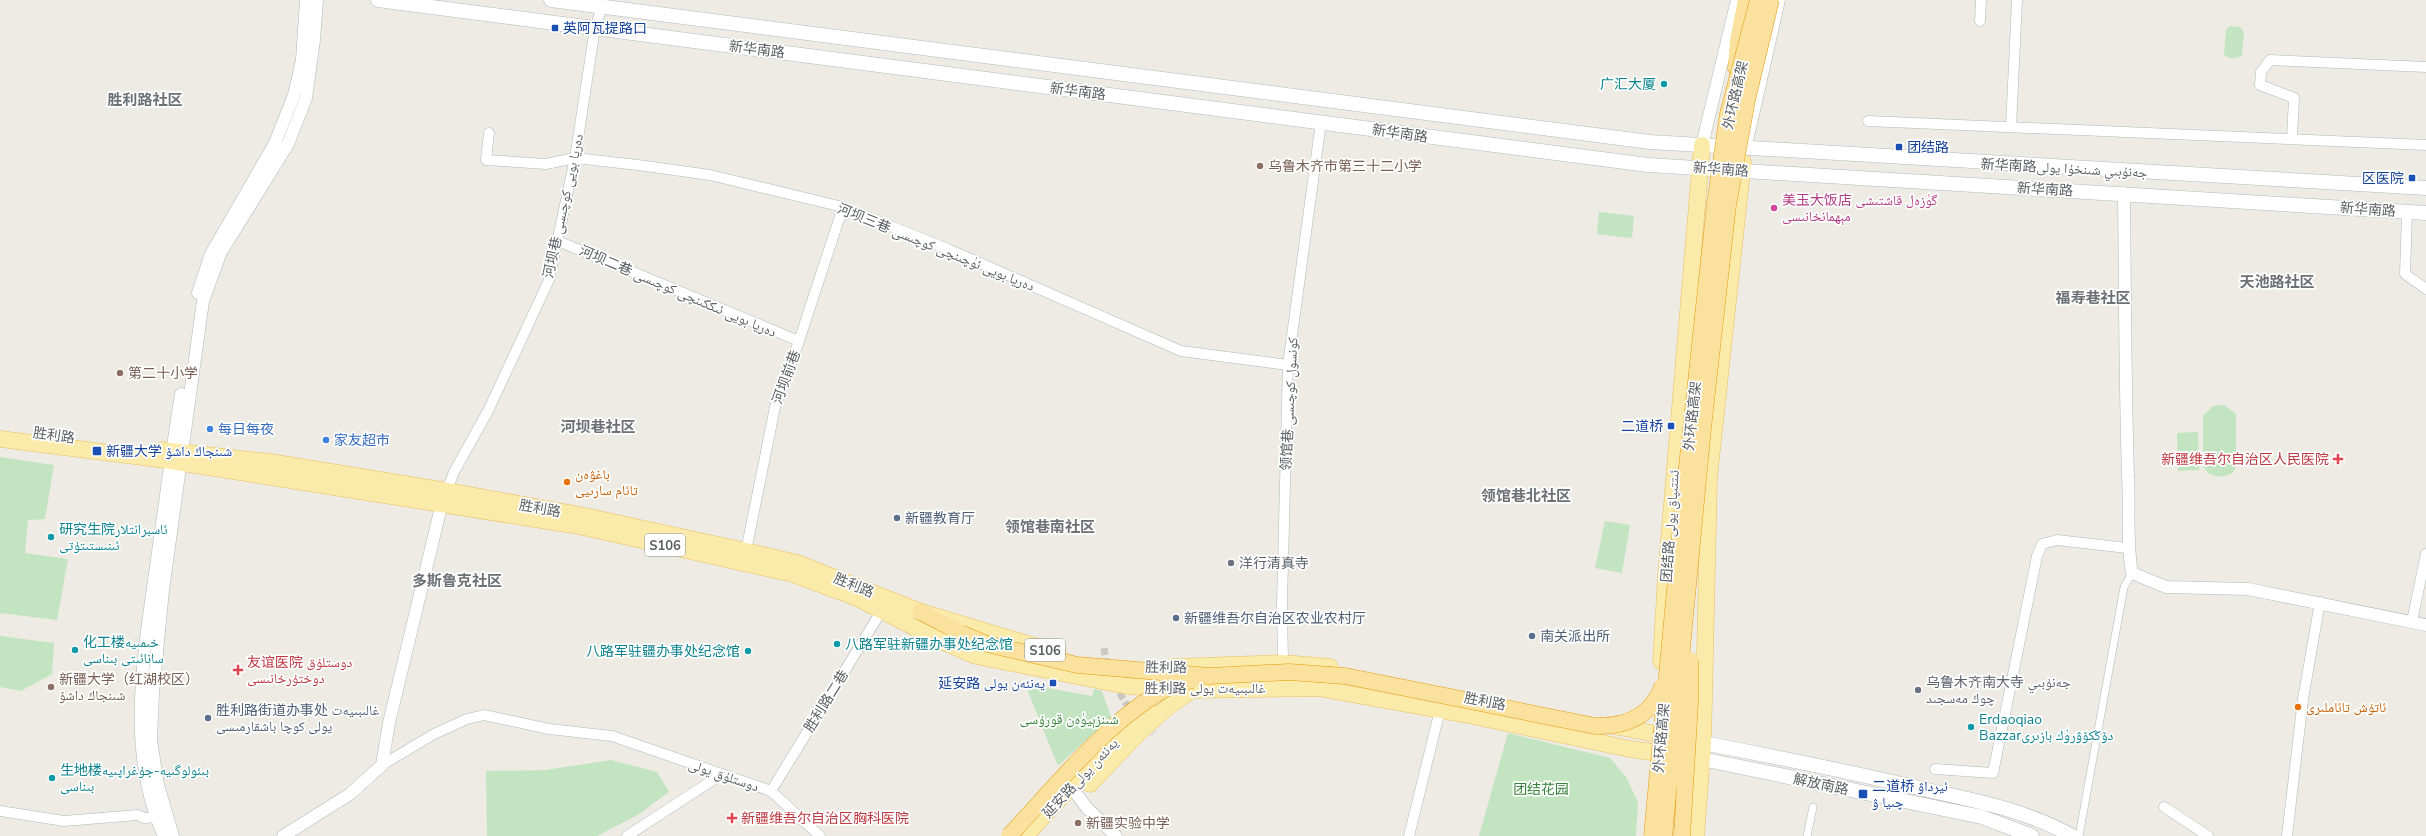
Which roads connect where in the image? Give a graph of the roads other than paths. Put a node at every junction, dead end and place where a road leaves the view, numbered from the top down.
1 (306, 0) edge
2 (317, 0) edge
3 (378, 0) edge
4 (551, 0) edge
5 (1738, 0) edge
6 (1746, 0) edge
7 (1758, 0) edge
8 (1771, 0) edge
9 (1779, 0) edge
10 (1783, 0) edge
11 (1981, 0) edge
12 (2017, 0) edge
13 (602, 6) junction
14 (1980, 21) dead end
15 (595, 28) junction
16 (1760, 46) junction
17 (2426, 67) edge
18 (1735, 87) junction
19 (1463, 118) junction
20 (1868, 121) dead end
21 (1321, 122) junction
22 (2011, 127) junction
23 (489, 133) dead end
24 (2292, 138) junction
25 (1460, 140) junction
26 (1702, 145) junction
27 (2426, 145) edge
28 (1745, 148) junction
29 (575, 158) junction
30 (1699, 168) junction
31 (1741, 171) junction
32 (2426, 188) edge
33 (2124, 193) junction
34 (843, 207) junction
35 (2407, 212) junction
36 (2426, 213) edge
37 (558, 241) junction
38 (2426, 289) edge
39 (800, 341) junction
40 (1288, 365) junction
41 (0, 428) edge
42 (0, 439) edge
43 (176, 457) junction
44 (444, 497) junction
45 (2128, 548) junction
46 (746, 551) junction
47 (2426, 554) edge
48 (2132, 573) junction
49 (1689, 574) junction
50 (2320, 602) junction
51 (882, 610) junction
52 (921, 612) junction
53 (2412, 621) junction
54 (2426, 625) edge
55 (1668, 660) junction
56 (1283, 663) junction
57 (1183, 668) junction
58 (1209, 676) junction
59 (1162, 690) junction
60 (1193, 690) junction
61 (1440, 710) junction
62 (1657, 736) junction
63 (1703, 743) junction
64 (1656, 753) junction
65 (1702, 759) junction
66 (382, 765) junction
67 (1935, 769) dead end
68 (722, 774) junction
69 (771, 791) junction
70 (1074, 793) junction
71 (1813, 807) dead end
72 (2164, 807) dead end
73 (0, 811) edge
74 (156, 817) junction
75 (164, 836) edge
76 (173, 836) edge
77 (283, 836) edge
78 (627, 836) edge
79 (820, 836) edge
80 (1009, 836) edge
81 (1025, 836) edge
82 (1040, 836) edge
83 (1116, 836) edge
84 (1409, 836) edge
85 (1652, 836) edge
86 (1664, 836) edge
87 (1682, 836) edge
88 (1696, 836) edge
89 (1808, 836) edge
90 (2032, 836) edge
91 (2072, 836) edge
92 (2079, 836) edge
93 (2208, 836) edge
94 (2287, 836) edge

1 - 43 street
2 - 43 street
3 - 15 main road, 新华南路
4 - 13 main road, 新华南路
5 - 26 street
6 - 18 highway, bridge
7 - 18 highway, 外环路高架, bridge
8 - 16 highway, 外环路高架, bridge
9 - 28 street
10 - 16 highway, bridge
11 - 14 street
12 - 22 street
13 - 15 street, 河坝巷 دەريا بويى كوچىسى
13 - 19 main road, 新华南路
15 - 21 main road, 新华南路
15 - 29 street, 河坝巷 دەريا بويى كوچىسى
16 - 49 highway, 外环路高架, bridge
17 - 24 street
18 - 55 highway, 外环路高架, bridge
19 - 25 main road
19 - 26 main road, 新华南路
20 - 22 street
21 - 25 main road, 新华南路
21 - 40 street, 领馆巷 كونسول كوچىسى
22 - 24 street
23 - 29 street, 河坝三巷 دەريا بويى ئۈچىنچى كوچىسى
24 - 27 street
25 - 30 main road, 新华南路
26 - 28 main road, 新华南路جەنۇبىي شىنخۇا يولى
26 - 30 main road, 团结路 ئىتتىپاق يولى
28 - 31 main road
28 - 32 main road, 新华南路جەنۇبىي شىنخۇا يولى
29 - 34 street, 河坝三巷 دەريا بويى ئۈچىنچى كوچىسى
29 - 37 street, 河坝巷 دەريا بويى كوچىسى
30 - 31 main road, 新华南路
30 - 62 main road, 团结路 ئىتتىپاق يولى
31 - 33 main road, 新华南路
31 - 63 main road
33 - 35 main road, 新华南路
33 - 45 street
34 - 39 street, 河坝前巷
34 - 40 street, 河坝三巷 دەريا بويى ئۈچىنچى كوچىسى
35 - 36 main road, 新华南路
35 - 38 street
37 - 39 street, 河坝二巷 دەريا بويى ئىككىنچى كوچىسى
37 - 44 street, 河坝巷 دەريا بويى كوچىسى
39 - 46 street, 河坝前巷
40 - 56 street, 领馆巷 كونسول كوچىسى
41 - 43 main road, 胜利路
42 - 43 main road, 胜利路
43 - 44 main road, 胜利路
43 - 74 street
43 - 76 street
44 - 46 main road, 胜利路 / S106
44 - 51 main road, 胜利路 غالىبىيەت يولى / S106
44 - 66 street
45 - 48 street
45 - 67 street
46 - 52 main road, 胜利路 / S106
47 - 53 street
48 - 50 street
48 - 92 street
49 - 86 highway, 外环路高架, bridge
49 - 87 highway, bridge
50 - 53 street
50 - 94 street
51 - 59 main road, 胜利路 غالىبىيەت يولى / S106
51 - 69 street, 胜利路二巷
52 - 57 main road, 胜利路 / S106
52 - 58 highway, bridge
53 - 54 street
55 - 58 highway, bridge
55 - 85 highway, 外环路高架, bridge
56 - 57 main road, 胜利路 / S106
56 - 62 main road, 胜利路 / S106
57 - 59 main road, 延安路يەنئەن يولى / S106
58 - 80 highway, bridge
59 - 60 main road, 胜利路 غالىبىيەت يولى / S106
59 - 70 main road, 延安路يەنئەن يولى / S106
60 - 61 main road, 胜利路 غالىبىيەت يولى / S106
60 - 70 main road, S106
61 - 64 main road, 胜利路 غالىبىيەت يولى / S106
61 - 84 street
62 - 63 main road, 胜利路 / S106
62 - 64 main road, 团结路 ئىتتىپاق يولى
63 - 65 main road
63 - 91 main road
64 - 65 main road, 胜利路 غالىبىيەت يولى / S106
64 - 85 main road, 团结路 ئىتتىپاق يولى
65 - 88 main road
65 - 90 main road, 解放南路
66 - 68 street, دوستلۇق يولى
66 - 77 street
68 - 69 street, دوستلۇق يولى
68 - 78 street
69 - 79 street
70 - 81 main road, 延安路يەنئەن يولى / S106
70 - 82 main road, S106
70 - 83 street
71 - 89 street
72 - 93 street
73 - 74 street
74 - 75 street

